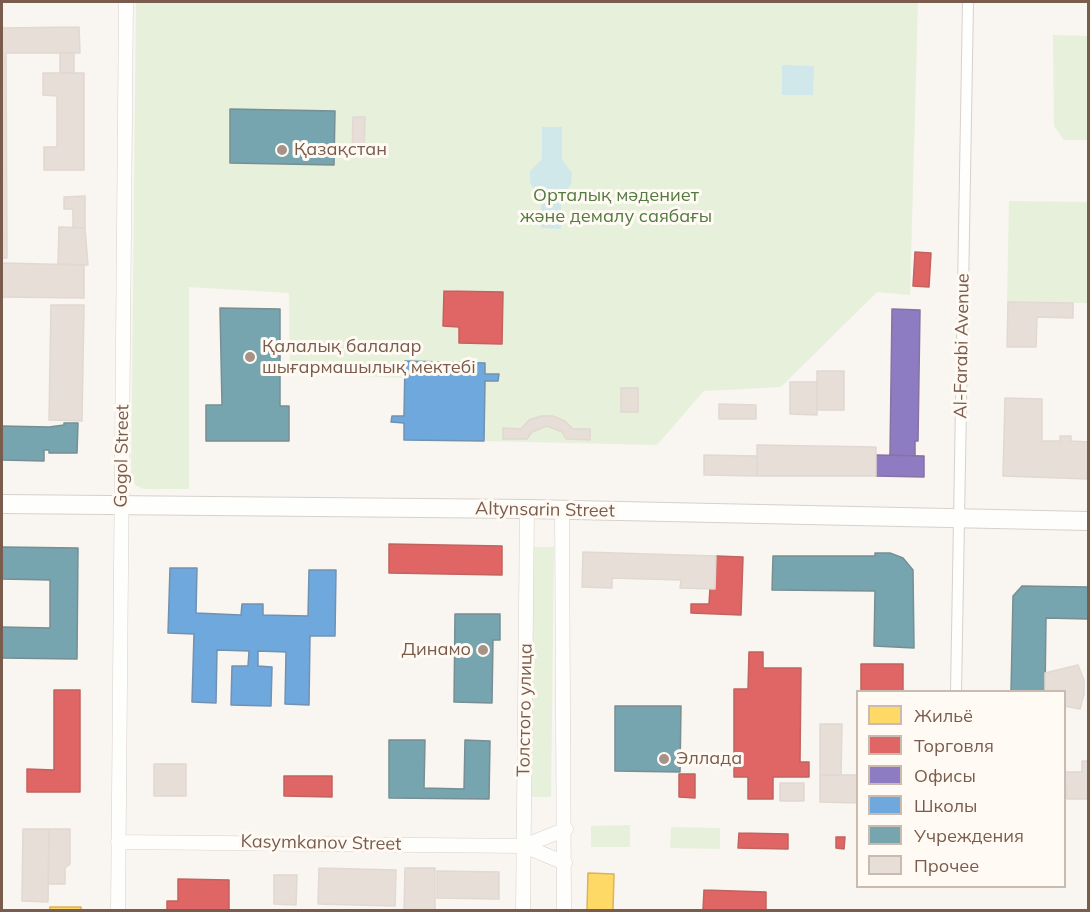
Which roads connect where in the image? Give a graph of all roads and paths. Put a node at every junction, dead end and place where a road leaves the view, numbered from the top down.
1 (126, 2) edge
2 (968, 2) edge
3 (2, 504) edge
4 (122, 504) junction
5 (527, 509) junction
6 (562, 510) junction
7 (959, 518) junction
8 (1089, 521) edge
9 (956, 690) edge
10 (566, 829) junction
11 (118, 842) junction
12 (524, 846) junction
13 (565, 863) junction
14 (118, 910) edge
15 (523, 910) edge
16 (564, 910) edge

1 - 4 street, Gogol Street
2 - 7 street, Al-Farabi Avenue
3 - 4 street, Altynsarin Street
4 - 5 street, Altynsarin Street
4 - 11 street, Gogol Street
5 - 6 street, Altynsarin Street
5 - 12 street, Толстого улица
6 - 7 street, Altynsarin Street
6 - 10 street, Толстого улица
7 - 8 street, Altynsarin Street
7 - 9 street, Al-Farabi Avenue
10 - 12 street, Kasymkanov Street
10 - 13 street, Толстого улица
11 - 12 street, Kasymkanov Street
11 - 14 street, Gogol Street
12 - 13 street, Kasymkanov Street
12 - 15 street, Толстого улица
13 - 16 street, Толстого улица

